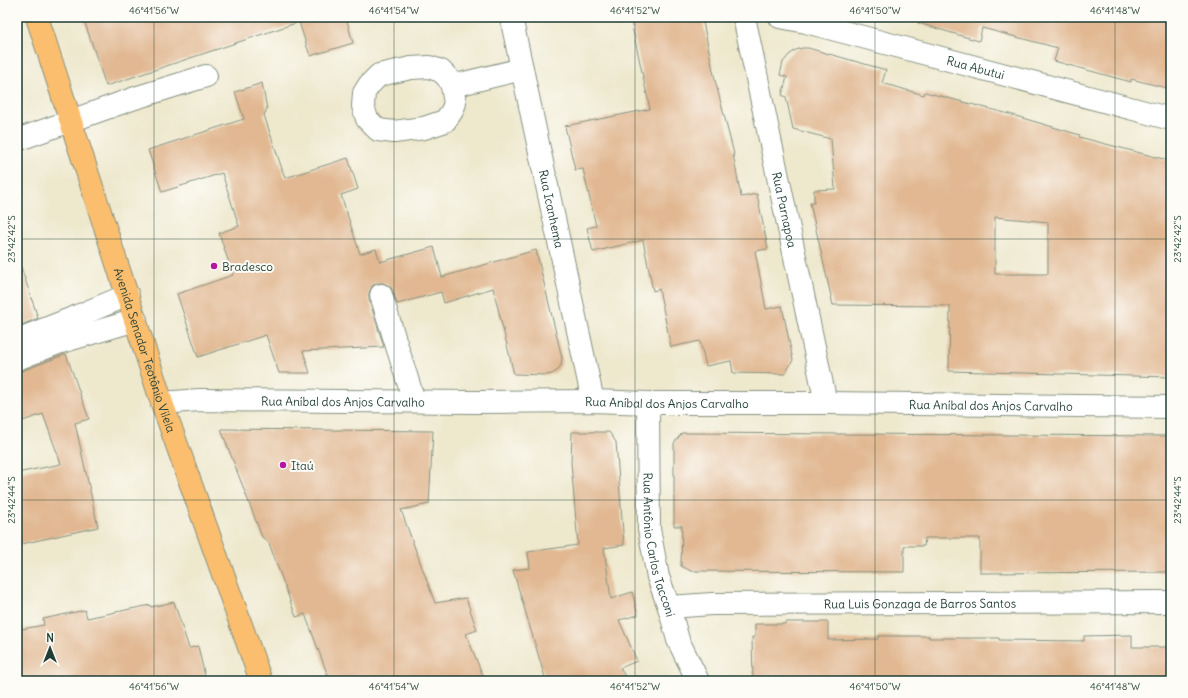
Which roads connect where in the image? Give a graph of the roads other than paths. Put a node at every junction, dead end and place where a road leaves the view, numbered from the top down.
1 (37, 17) edge
2 (511, 17) edge
3 (744, 17) edge
4 (780, 17) edge
5 (522, 69) junction
6 (206, 76) dead end
7 (452, 86) dead end
8 (1171, 119) edge
9 (70, 120) junction
10 (17, 140) edge
11 (128, 295) junction
12 (381, 295) dead end
13 (136, 320) junction
14 (17, 340) edge
15 (17, 359) edge
16 (414, 401) junction
17 (593, 401) junction
18 (162, 403) junction
19 (648, 403) junction
20 (826, 403) junction
21 (1171, 407) edge
22 (1171, 602) edge
23 (669, 607) junction
24 (261, 681) edge
25 (698, 681) edge

1 - 9 main road, Avenida Senador Teotônio Vilela
2 - 5 street, Rua Icanhema
3 - 20 street, Rua Parnapoa
4 - 8 street, Rua Abutui
5 - 7 street
5 - 17 street, Rua Icanhema
6 - 9 street
9 - 10 street
9 - 11 main road, Avenida Senador Teotônio Vilela
11 - 13 main road, Avenida Senador Teotônio Vilela
11 - 14 street
12 - 16 street
13 - 15 street
13 - 18 main road, Avenida Senador Teotônio Vilela
16 - 17 street, Rua Aníbal dos Anjos Carvalho
16 - 18 street, Rua Aníbal dos Anjos Carvalho
17 - 19 street, Rua Aníbal dos Anjos Carvalho
18 - 24 main road, Avenida Senador Teotônio Vilela
19 - 20 street, Rua Aníbal dos Anjos Carvalho
19 - 23 street, Rua Antônio Carlos Tacconi
20 - 21 street, Rua Aníbal dos Anjos Carvalho
22 - 23 street, Rua Luis Gonzaga de Barros Santos
23 - 25 street, Rua Antônio Carlos Tacconi

